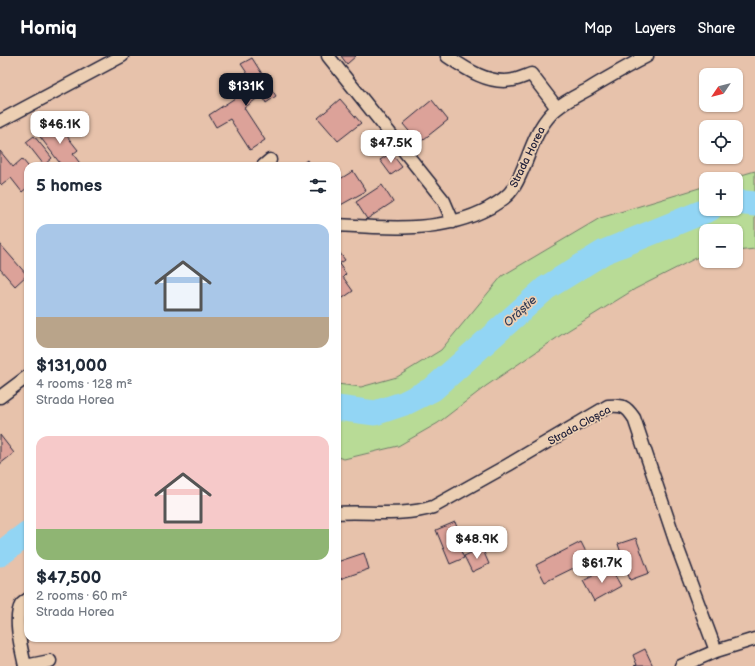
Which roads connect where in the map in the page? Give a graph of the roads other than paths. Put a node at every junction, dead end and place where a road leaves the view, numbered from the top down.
1 (122, 56) edge
2 (328, 56) edge
3 (447, 56) edge
4 (647, 56) edge
5 (557, 108) junction
6 (0, 121) edge
7 (453, 222) junction
8 (341, 225) edge
9 (24, 379) edge
10 (0, 397) edge
11 (341, 513) edge
12 (24, 602) edge
13 (755, 640) edge
14 (716, 651) junction
15 (50, 661) dead end
16 (25, 666) edge
17 (680, 666) edge

1 - 6 street
2 - 7 street
3 - 5 street
4 - 5 street, Strada Horea
5 - 7 street, Strada Horea
7 - 8 street, Strada Horea
9 - 10 street
11 - 14 street, Strada Cloșca
12 - 16 street
13 - 14 street
14 - 17 street
15 - 16 street

